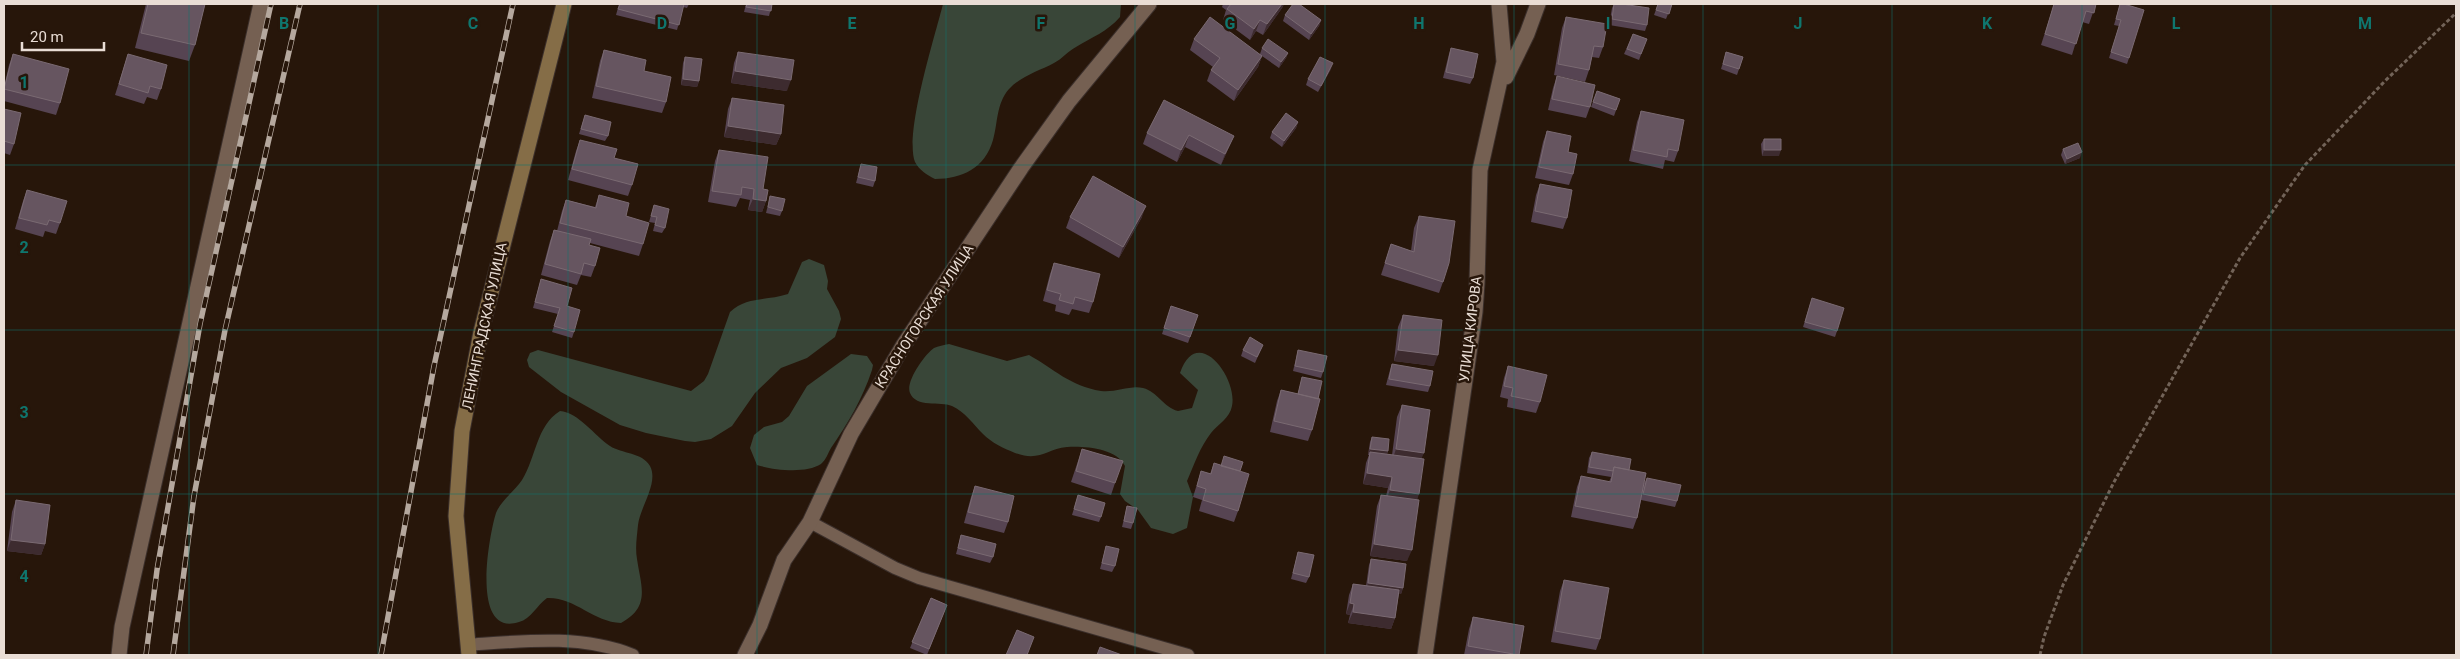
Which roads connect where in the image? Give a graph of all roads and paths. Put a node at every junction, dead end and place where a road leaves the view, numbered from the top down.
1 (261, 4) edge
2 (564, 4) edge
3 (1150, 4) edge
4 (1499, 4) edge
5 (1538, 4) edge
6 (2456, 13) edge
7 (1498, 95) junction
8 (810, 522) junction
9 (468, 650) edge
10 (120, 655) edge
11 (634, 655) edge
12 (745, 655) edge
13 (1188, 655) edge
14 (1425, 655) edge
15 (2040, 655) edge

1 - 10 street
2 - 9 main road, ЛЕНИНГРАДСКАЯ УЛИЦА
3 - 8 street, КРАСНОГОРСКАЯ УЛИЦА
4 - 7 street, УЛИЦА КИРОВА
5 - 7 street
6 - 15 path
7 - 14 street, УЛИЦА КИРОВА
8 - 12 street, КРАСНОГОРСКАЯ УЛИЦА
8 - 13 lane
9 - 11 lane

